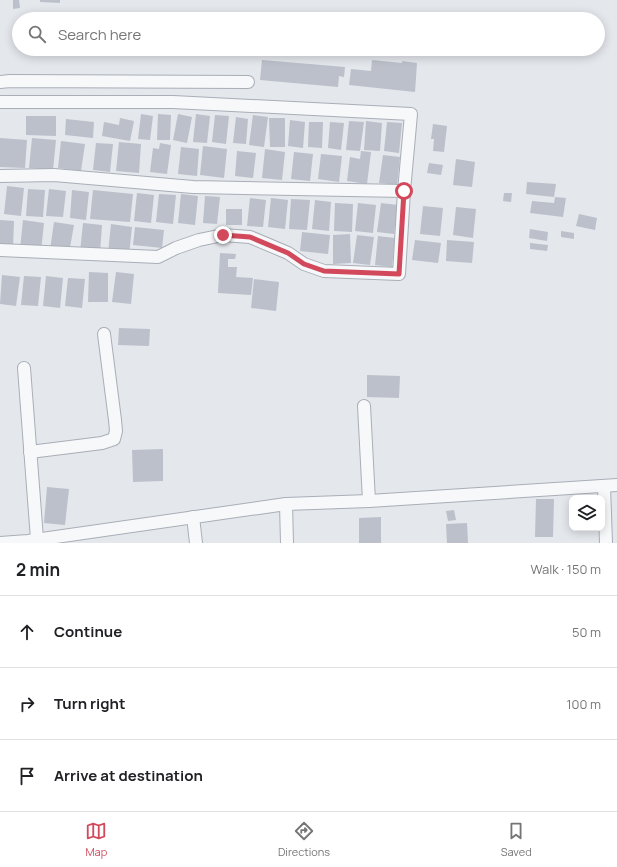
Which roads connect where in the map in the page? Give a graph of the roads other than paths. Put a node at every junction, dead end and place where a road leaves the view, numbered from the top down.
1 (0, 82) edge
2 (248, 82) dead end
3 (0, 102) edge
4 (0, 176) edge
5 (404, 191) junction
6 (0, 250) edge
7 (104, 334) dead end
8 (24, 368) dead end
9 (364, 406) dead end
10 (30, 452) junction
11 (617, 485) edge
12 (604, 486) junction
13 (369, 501) junction
14 (286, 504) junction
15 (193, 517) junction
16 (37, 539) junction
17 (0, 543) edge
18 (196, 543) edge
19 (287, 543) edge
20 (606, 543) edge

1 - 2 street
3 - 5 street
4 - 5 street
5 - 6 street
7 - 10 street
8 - 10 street
9 - 13 street
10 - 16 street
11 - 12 street
12 - 13 street
12 - 20 street
13 - 14 street
14 - 15 street
14 - 19 street
15 - 16 street
15 - 18 street
16 - 17 street

